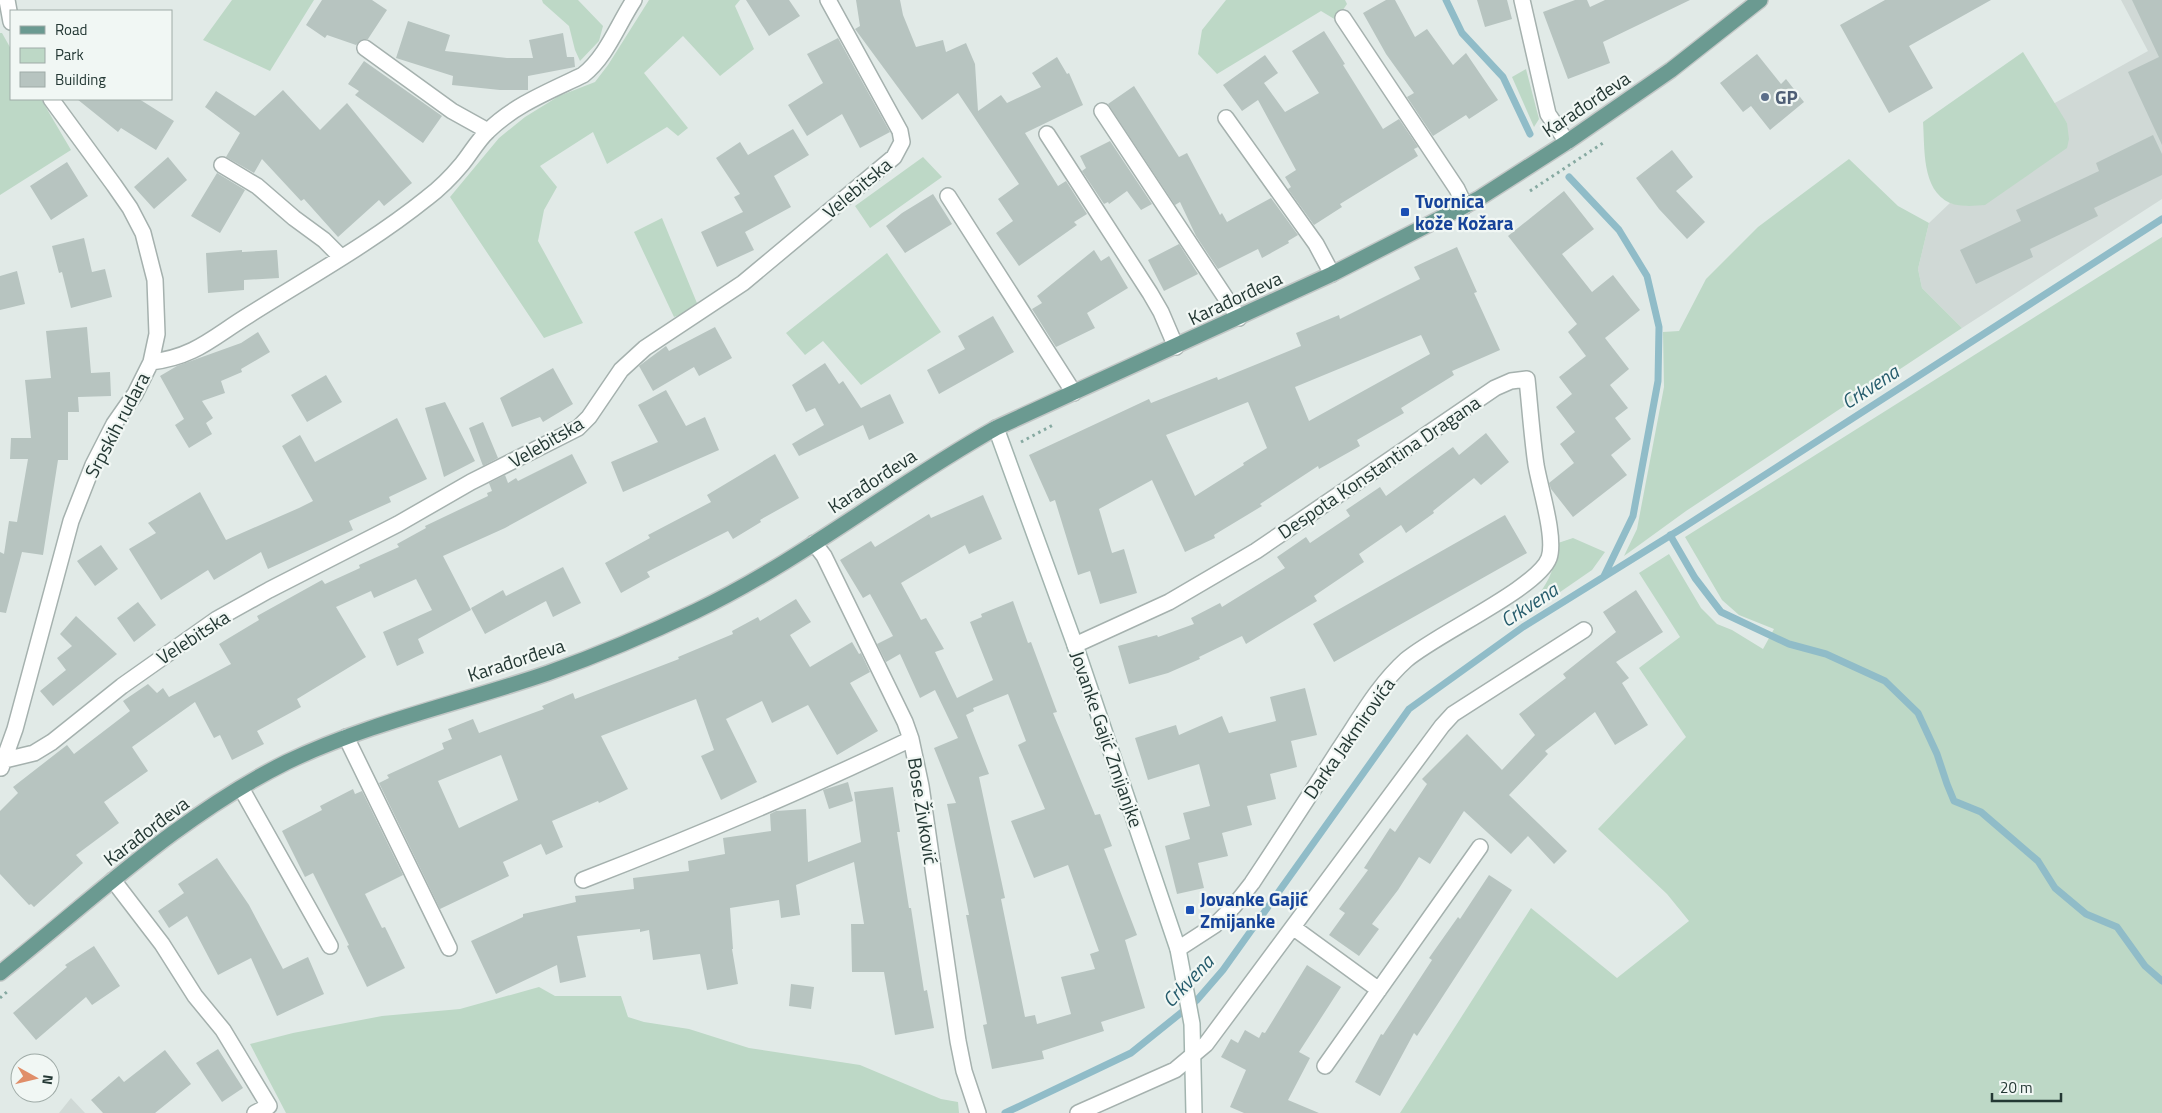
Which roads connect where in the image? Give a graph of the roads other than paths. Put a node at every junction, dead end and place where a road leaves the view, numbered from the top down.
1 (7, 0) edge
2 (634, 0) edge
3 (828, 0) edge
4 (1522, 0) edge
5 (1760, 0) edge
6 (10, 16) edge
7 (1343, 18) dead end
8 (365, 48) dead end
9 (52, 100) edge
10 (1102, 111) dead end
11 (1226, 118) dead end
12 (488, 131) junction
13 (1047, 134) dead end
14 (1567, 142) junction
15 (222, 165) dead end
16 (948, 196) dead end
17 (1465, 206) junction
18 (341, 258) junction
19 (1332, 274) junction
20 (1239, 318) junction
21 (1176, 347) junction
22 (151, 362) junction
23 (1074, 393) junction
24 (996, 428) junction
25 (814, 543) junction
26 (1549, 557) joint
27 (1584, 630) dead end
28 (1075, 645) junction
29 (346, 738) junction
30 (911, 739) junction
31 (2, 765) edge
32 (241, 788) junction
33 (1480, 847) dead end
34 (113, 880) junction
35 (582, 880) dead end
36 (1294, 928) junction
37 (330, 946) dead end
38 (449, 948) dead end
39 (1178, 949) junction
40 (0, 973) edge
41 (1379, 990) junction
42 (1193, 1056) junction
43 (1325, 1066) dead end
44 (255, 1113) edge
45 (978, 1113) edge
46 (1078, 1113) edge
47 (1194, 1113) edge

1 - 6 street
2 - 12 street
3 - 31 street, Velebitska
4 - 14 street
5 - 14 main road, Karađorđeva
7 - 17 street
8 - 12 street
9 - 22 street, Srpskih rudara
10 - 20 street
11 - 19 street
12 - 18 street
13 - 21 street
14 - 17 main road, Karađorđeva
15 - 18 street
16 - 23 street
17 - 19 main road, Karađorđeva
18 - 22 street
19 - 20 main road, Karađorđeva
20 - 21 main road, Karađorđeva
21 - 23 main road, Karađorđeva
22 - 31 street, Srpskih rudara
23 - 24 main road, Karađorđeva
24 - 25 main road, Karađorđeva
24 - 28 street, Jovanke Gajić Zmijanjke
25 - 29 main road, Karađorđeva
25 - 30 street, Bose Živković
26 - 28 street, Despota Konstantina Dragana
26 - 39 street, Darka Jakmirovića
27 - 36 street
28 - 39 street, Jovanke Gajić Zmijanjke
29 - 32 main road, Karađorđeva
29 - 38 street
30 - 35 street
30 - 45 street, Bose Živković
32 - 34 main road, Karađorđeva
32 - 37 street
33 - 41 street
34 - 40 main road, Karađorđeva
34 - 44 street
36 - 41 street
36 - 42 street
39 - 42 street, Jovanke Gajić Zmijanjke
41 - 43 street
42 - 46 street
42 - 47 street, Jovanke Gajić Zmijanjke

